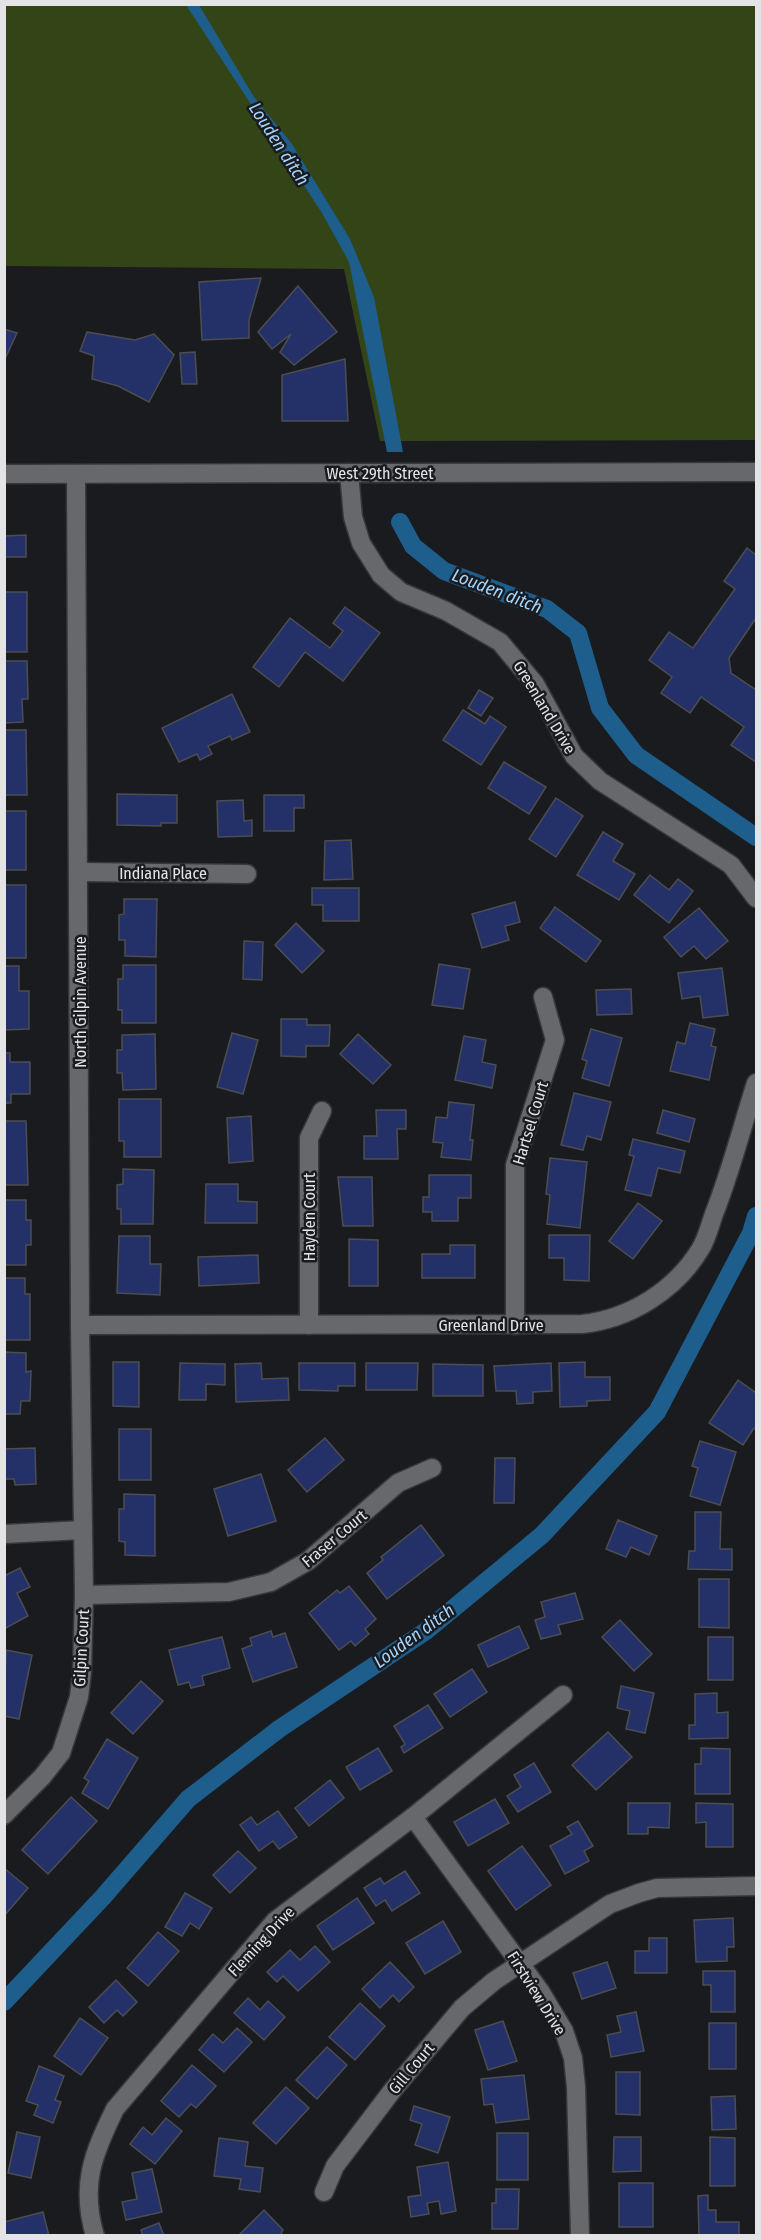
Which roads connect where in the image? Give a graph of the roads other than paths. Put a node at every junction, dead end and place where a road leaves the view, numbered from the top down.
1 (756, 472) edge
2 (349, 473) junction
3 (4, 474) edge
4 (76, 474) junction
5 (79, 872) junction
6 (247, 873) dead end
7 (756, 898) edge
8 (543, 997) dead end
9 (756, 1083) edge
10 (322, 1111) dead end
11 (80, 1325) junction
12 (309, 1325) junction
13 (515, 1325) junction
14 (432, 1468) dead end
15 (83, 1530) junction
16 (4, 1534) edge
17 (84, 1595) junction
18 (563, 1695) dead end
19 (4, 1815) edge
20 (413, 1817) junction
21 (756, 1886) edge
22 (521, 1965) junction
23 (324, 2192) dead end
24 (95, 2235) edge
25 (580, 2235) edge

1 - 2 street, West 29th Street
2 - 4 street, West 29th Street
2 - 7 street, Greenland Drive
3 - 4 street, West 29th Street
4 - 5 street, North Gilpin Avenue
5 - 6 street, Indiana Place
5 - 11 street, North Gilpin Avenue
8 - 13 street, Hartsel Court
9 - 13 street, Greenland Drive
10 - 12 street, Hayden Court
11 - 12 street, Greenland Drive
11 - 15 street, North Gilpin Avenue
12 - 13 street, Greenland Drive
14 - 17 street, Fraser Court
15 - 16 street
15 - 17 street, Gilpin Court
17 - 19 street, Gilpin Court
18 - 20 street, Fleming Drive
20 - 22 street, Firstview Drive
20 - 24 street, Fleming Drive
21 - 22 street, Gill Court
22 - 23 street, Gill Court
22 - 25 street, Firstview Drive

